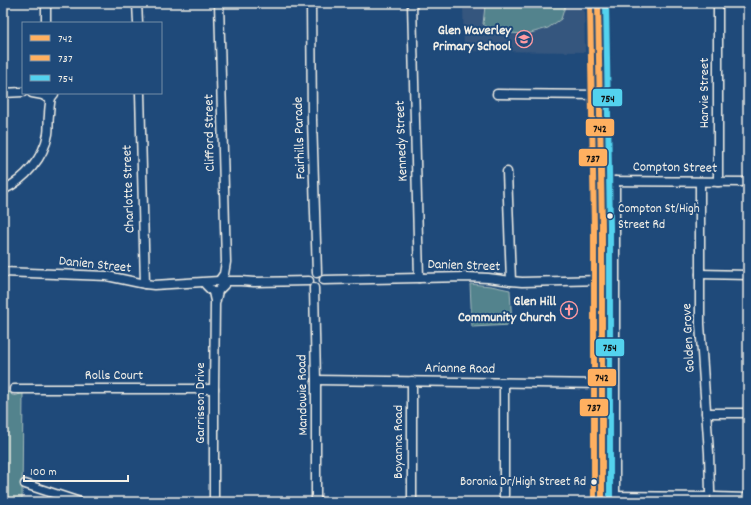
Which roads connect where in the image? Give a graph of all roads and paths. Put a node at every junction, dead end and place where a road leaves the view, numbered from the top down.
1 (46, 3) edge
2 (138, 3) edge
3 (219, 3) edge
4 (311, 3) edge
5 (412, 3) edge
6 (598, 3) edge
7 (718, 3) edge
8 (46, 22) edge
9 (138, 22) edge
10 (22, 92) edge
11 (3, 93) edge
12 (140, 94) edge
13 (497, 94) dead end
14 (50, 95) edge
15 (599, 96) junction
16 (506, 172) dead end
17 (602, 181) junction
18 (615, 181) junction
19 (700, 182) junction
20 (718, 182) junction
21 (748, 182) edge
22 (3, 190) edge
23 (226, 262) junction
24 (3, 272) edge
25 (317, 273) junction
26 (700, 274) junction
27 (748, 275) edge
28 (419, 278) junction
29 (324, 280) junction
30 (603, 280) junction
31 (234, 281) junction
32 (309, 281) junction
33 (511, 281) junction
34 (254, 282) junction
35 (221, 283) junction
36 (145, 284) junction
37 (184, 284) junction
38 (206, 285) junction
39 (314, 288) junction
40 (215, 304) junction
41 (316, 380) junction
42 (412, 381) junction
43 (504, 383) junction
44 (602, 384) junction
45 (14, 389) dead end
46 (214, 389) junction
47 (706, 413) junction
48 (748, 413) edge
49 (25, 484) dead end
50 (710, 498) edge
51 (748, 498) edge
52 (602, 499) edge
53 (615, 499) edge
54 (80, 502) edge
55 (214, 502) edge
56 (316, 502) edge
57 (412, 502) edge
58 (504, 502) edge

1 - 8 street
2 - 9 street
3 - 23 street, Clifford Street
4 - 25 street, Fairhills Parade
5 - 28 street, Kennedy Street
6 - 15 main road
7 - 20 street, Harvie Street
10 - 11 street
12 - 36 street, Charlotte Street
13 - 15 street
14 - 22 street
15 - 17 main road
16 - 33 street
17 - 18 street, Compton Street
17 - 30 main road
18 - 19 street, Compton Street
18 - 53 street
19 - 20 street, Compton Street
19 - 26 street, Golden Grove
20 - 21 street, Compton Street
23 - 31 street, Clifford Street
23 - 35 street, Clifford Street
24 - 36 street, Danien Street
25 - 29 street
25 - 32 street
26 - 27 street
26 - 47 street, Golden Grove
28 - 29 street, Danien Street
28 - 33 street, Danien Street
29 - 39 street
30 - 33 street, Danien Street
30 - 44 main road
31 - 34 street, Danien Street
31 - 35 street, Danien Street
32 - 34 street, Danien Street
32 - 39 street
34 - 35 street, Danien Street
35 - 37 street, Danien Street
35 - 38 street, Danien Street
35 - 40 street, Garrisson Drive
36 - 37 street, Danien Street
37 - 38 street, Danien Street
38 - 40 street, Garrisson Drive
39 - 41 street, Mandowie Road
40 - 46 street, Garrisson Drive
41 - 42 street, Arianne Road
41 - 56 street, Mandowie Road
42 - 43 street, Arianne Road
42 - 57 street, Boyanna Road
43 - 44 street, Arianne Road
43 - 58 street
44 - 52 main road
45 - 46 street, Rolls Court
46 - 55 street, Garrisson Drive
47 - 48 street
47 - 50 street, Golden Grove
49 - 54 street
50 - 51 street
50 - 53 street
52 - 53 street

